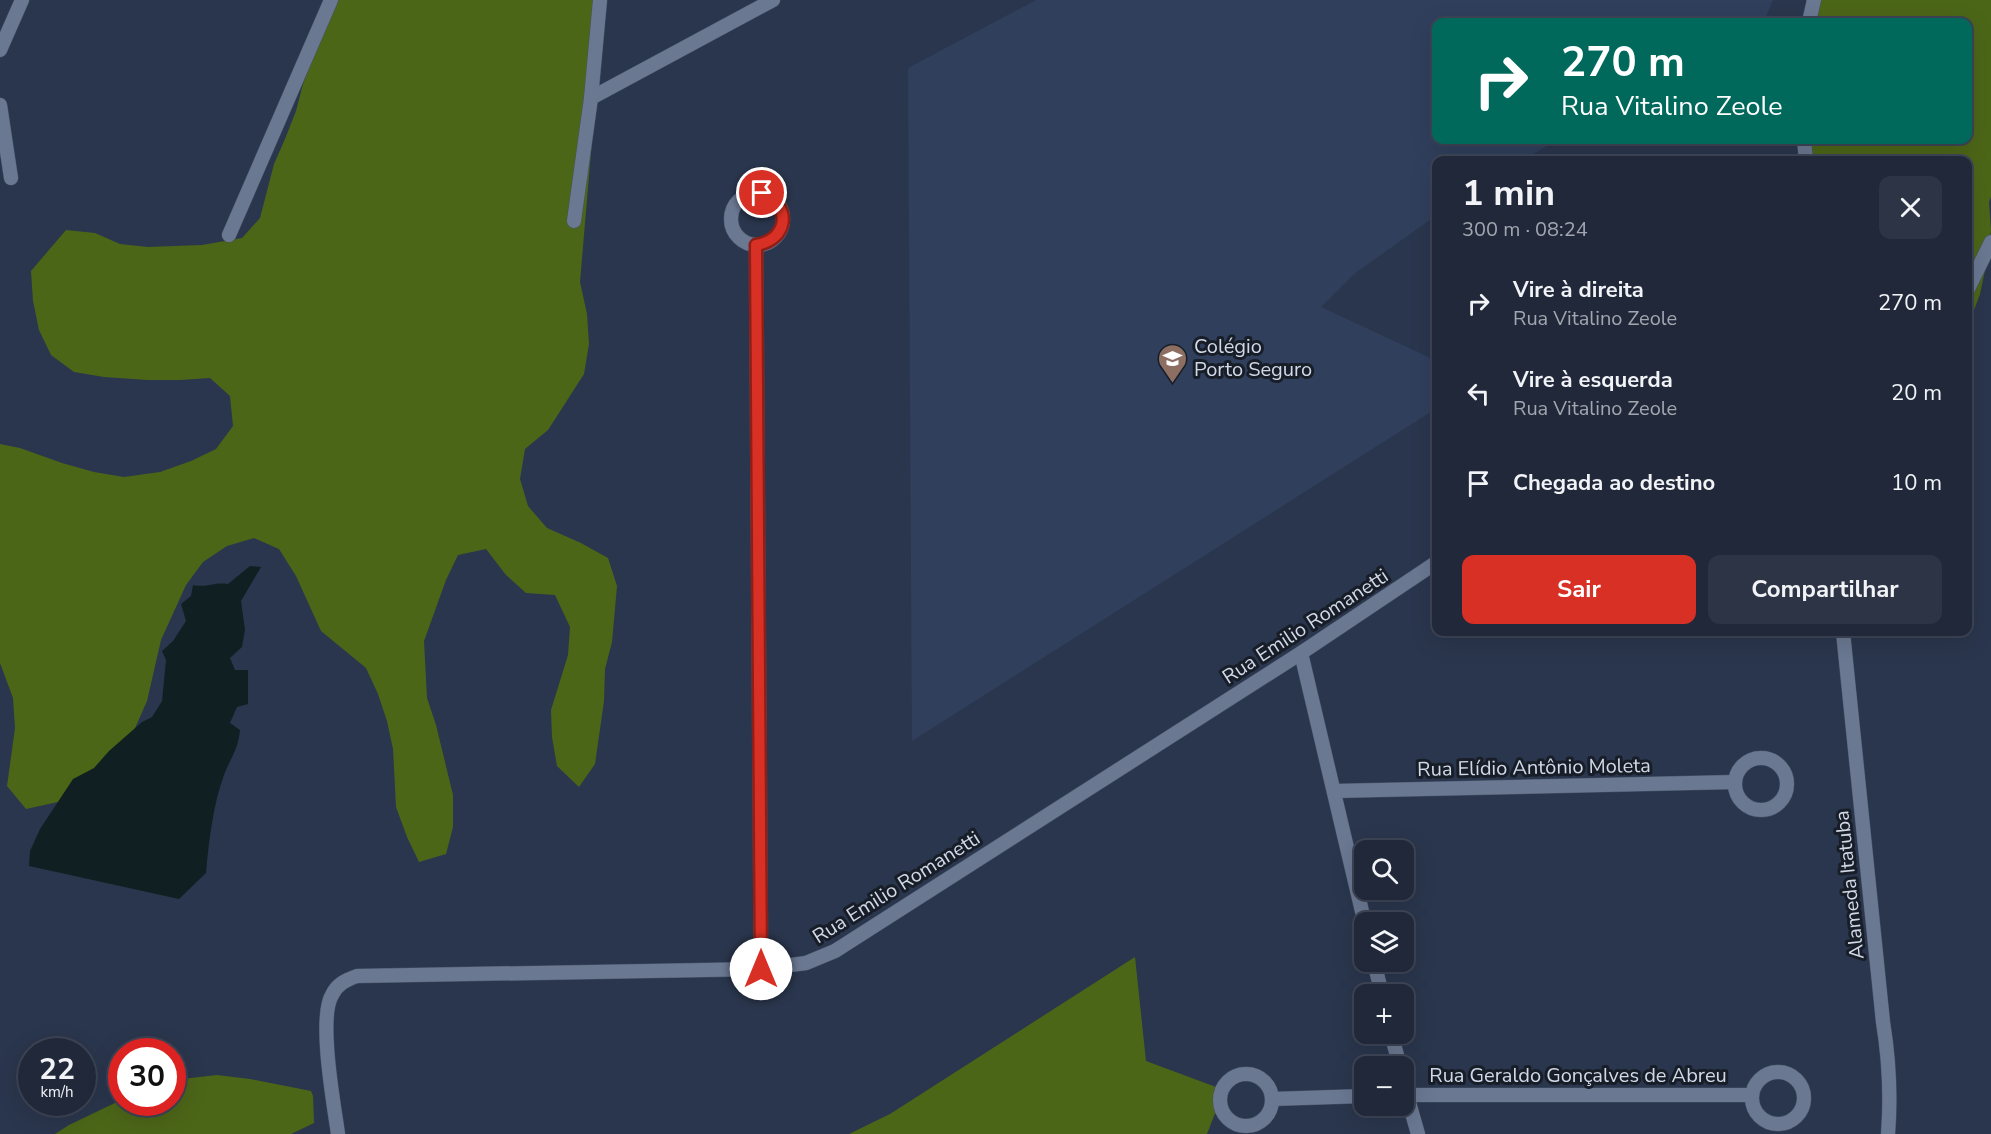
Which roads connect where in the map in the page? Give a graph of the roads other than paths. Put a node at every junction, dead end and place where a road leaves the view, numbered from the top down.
1 (22, 0) edge
2 (331, 0) edge
3 (600, 0) edge
4 (773, 0) edge
5 (1814, 0) edge
6 (1810, 18) edge
7 (0, 50) edge
8 (591, 98) junction
9 (0, 105) edge
10 (2, 136) edge
11 (11, 178) dead end
12 (574, 221) dead end
13 (229, 235) dead end
14 (1991, 242) edge
15 (756, 245) dead end
16 (1972, 281) edge
17 (1432, 565) edge
18 (1843, 636) edge
19 (1301, 653) junction
20 (1735, 782) dead end
21 (1334, 791) junction
22 (1362, 912) edge
23 (761, 969) junction
24 (1414, 1092) edge
25 (1752, 1095) dead end
26 (1354, 1096) edge
27 (1272, 1099) dead end
28 (1412, 1116) edge
29 (338, 1134) edge
30 (1418, 1134) edge
31 (1888, 1134) edge

1 - 7 street
2 - 13 street
3 - 8 street
4 - 8 street
5 - 6 street
8 - 12 street
9 - 10 street
10 - 11 street
14 - 16 street
15 - 23 street
17 - 19 street, Rua Emilio Romanetti
18 - 31 street, Alameda Itatuba
19 - 21 street
19 - 23 street, Rua Emilio Romanetti
20 - 21 street, Rua Elídio Antônio Moleta
21 - 22 street
23 - 29 street, Rua Emilio Romanetti
24 - 25 street, Rua Geraldo Gonçalves de Abreu
26 - 27 street
28 - 30 street

